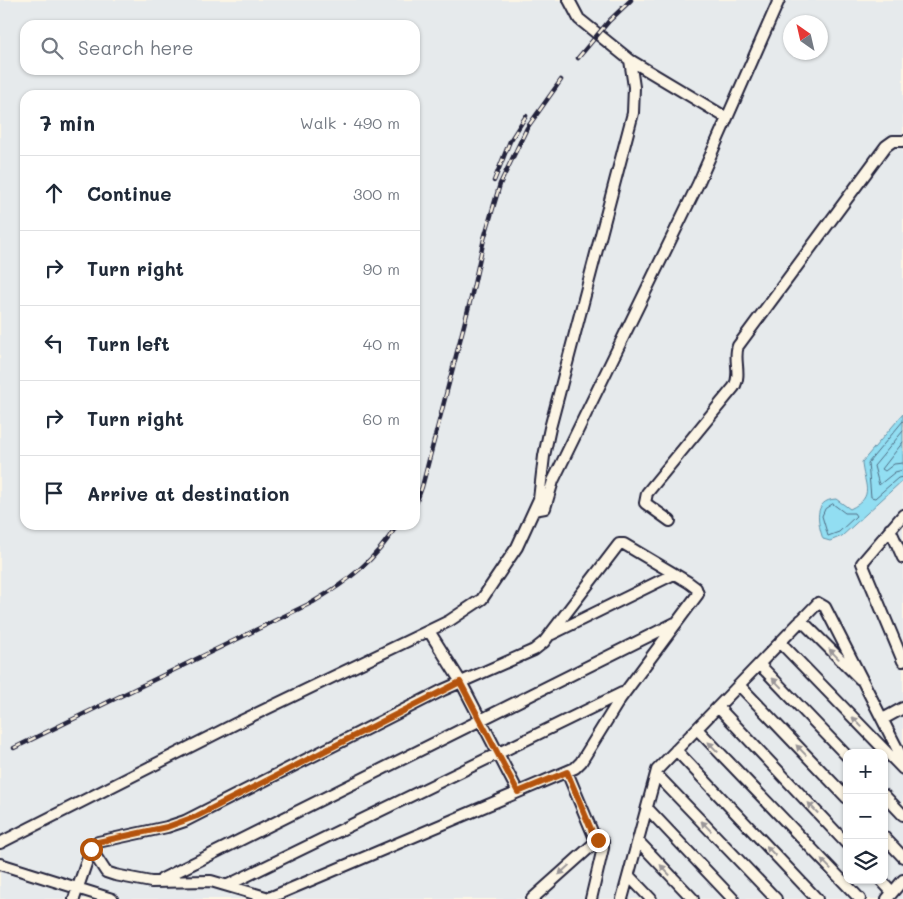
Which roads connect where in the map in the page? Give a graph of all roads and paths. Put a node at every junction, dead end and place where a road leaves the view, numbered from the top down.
1 (569, 0) edge
2 (779, 0) edge
3 (630, 60) junction
4 (727, 118) junction
5 (903, 141) edge
6 (534, 510) junction
7 (903, 516) edge
8 (670, 521) dead end
9 (890, 529) junction
10 (903, 558) edge
11 (674, 574) junction
12 (801, 620) junction
13 (678, 622) junction
14 (430, 631) junction
15 (548, 636) junction
16 (780, 642) junction
17 (903, 661) edge
18 (759, 664) junction
19 (460, 682) junction
20 (739, 685) junction
21 (867, 687) junction
22 (626, 691) junction
23 (718, 707) junction
24 (903, 708) edge
25 (480, 719) junction
26 (883, 719) junction
27 (696, 729) junction
28 (676, 750) junction
29 (843, 752) edge
30 (498, 753) junction
31 (903, 760) edge
32 (903, 769) edge
33 (567, 772) junction
34 (656, 774) junction
35 (518, 792) junction
36 (843, 794) edge
37 (888, 799) edge
38 (647, 808) junction
39 (903, 815) edge
40 (886, 839) edge
41 (843, 840) edge
42 (596, 841) junction
43 (638, 841) junction
44 (0, 842) edge
45 (91, 849) junction
46 (903, 857) edge
47 (0, 864) edge
48 (628, 876) junction
49 (903, 880) edge
50 (159, 881) junction
51 (883, 884) edge
52 (228, 885) junction
53 (78, 887) junction
54 (890, 895) edge
55 (74, 899) edge
56 (112, 899) edge
57 (532, 899) edge
58 (591, 899) edge
59 (622, 899) edge
60 (651, 899) edge
61 (692, 899) edge
62 (733, 899) edge
63 (776, 899) edge
64 (817, 899) edge
65 (860, 899) edge

1 - 3 street
2 - 4 street
3 - 4 street
3 - 6 street
4 - 6 street
5 - 8 street
6 - 14 street
7 - 9 street
9 - 10 street
9 - 17 street
11 - 13 street
11 - 15 street
11 - 15 street
12 - 16 street
21 -> 12 street
12 - 21 street
13 - 22 street
13 - 25 street
14 - 19 street
14 - 44 street
15 - 19 street
16 - 18 street
32 -> 16 street
18 - 20 street
29 -> 18 street
19 - 25 street
19 - 45 street
20 - 23 street
36 -> 20 street
21 - 26 street
22 - 30 street
22 - 33 street
23 - 27 street
41 -> 23 street
24 - 26 street
25 - 30 street
25 - 50 street
26 - 31 street
27 - 28 street
65 -> 27 street
28 - 34 street
64 -> 28 street
30 - 35 street
30 - 52 street
33 - 35 street
33 - 42 street
34 - 38 street
63 -> 34 street
35 - 52 street
37 - 39 street
38 - 43 street
38 - 62 street
40 - 46 street
42 -> 57 street
42 - 58 street
43 - 48 street
61 -> 43 street
45 - 50 street
45 - 53 street
47 - 53 street
48 - 59 street
48 - 60 street
49 - 54 street
50 - 52 street
51 - 54 street
53 - 55 street
53 - 56 street

